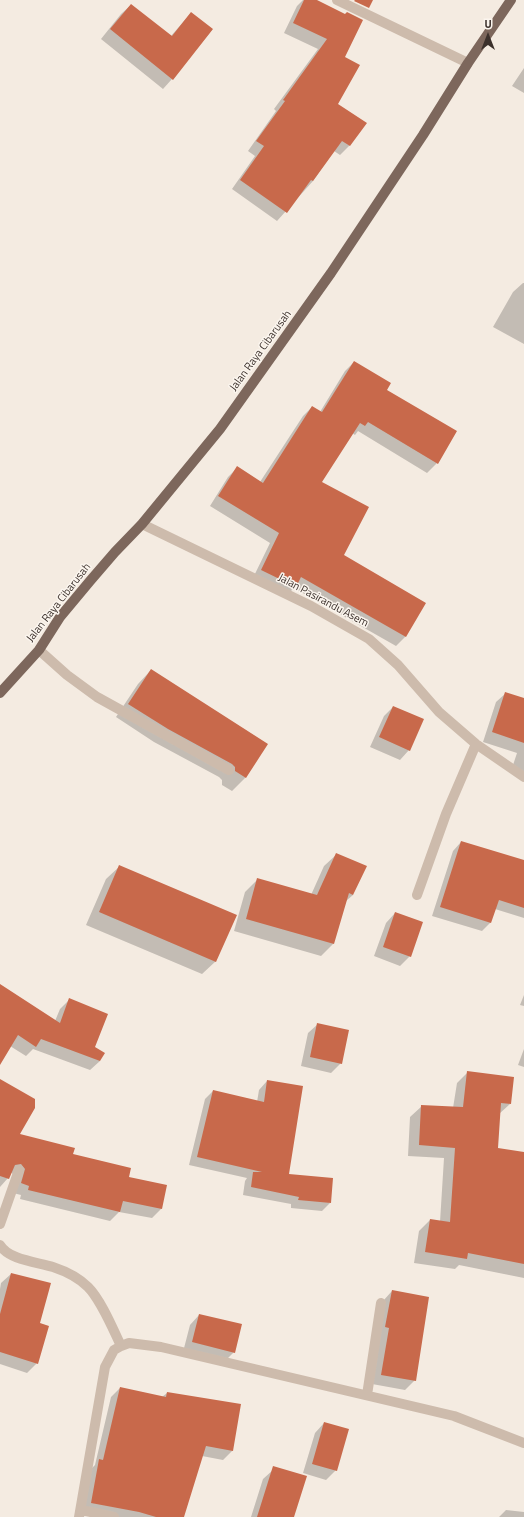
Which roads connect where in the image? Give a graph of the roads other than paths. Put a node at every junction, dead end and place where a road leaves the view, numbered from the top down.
1 (337, 0) edge
2 (511, 0) edge
3 (468, 63) junction
4 (142, 524) junction
5 (38, 650) junction
6 (0, 693) edge
7 (476, 744) junction
8 (229, 770) dead end
9 (524, 777) edge
10 (417, 895) dead end
11 (19, 1170) dead end
12 (0, 1224) edge
13 (0, 1245) edge
14 (381, 1303) dead end
15 (121, 1346) junction
16 (367, 1395) junction
17 (524, 1444) edge
18 (80, 1513) edge
19 (114, 1517) edge

1 - 3 street
2 - 3 main road, Jalan Raya Cibarusah
3 - 4 main road, Jalan Raya Cibarusah
4 - 5 main road, Jalan Raya Cibarusah
4 - 7 street, Jalan Pasirandu Asem
5 - 6 main road, Jalan Raya Cibarusah
5 - 8 street
7 - 9 street, Jalan Pasirandu Asem
7 - 10 street
11 - 12 street
13 - 15 street
14 - 16 street
15 - 16 street
15 - 18 street
16 - 17 street
18 - 19 street

